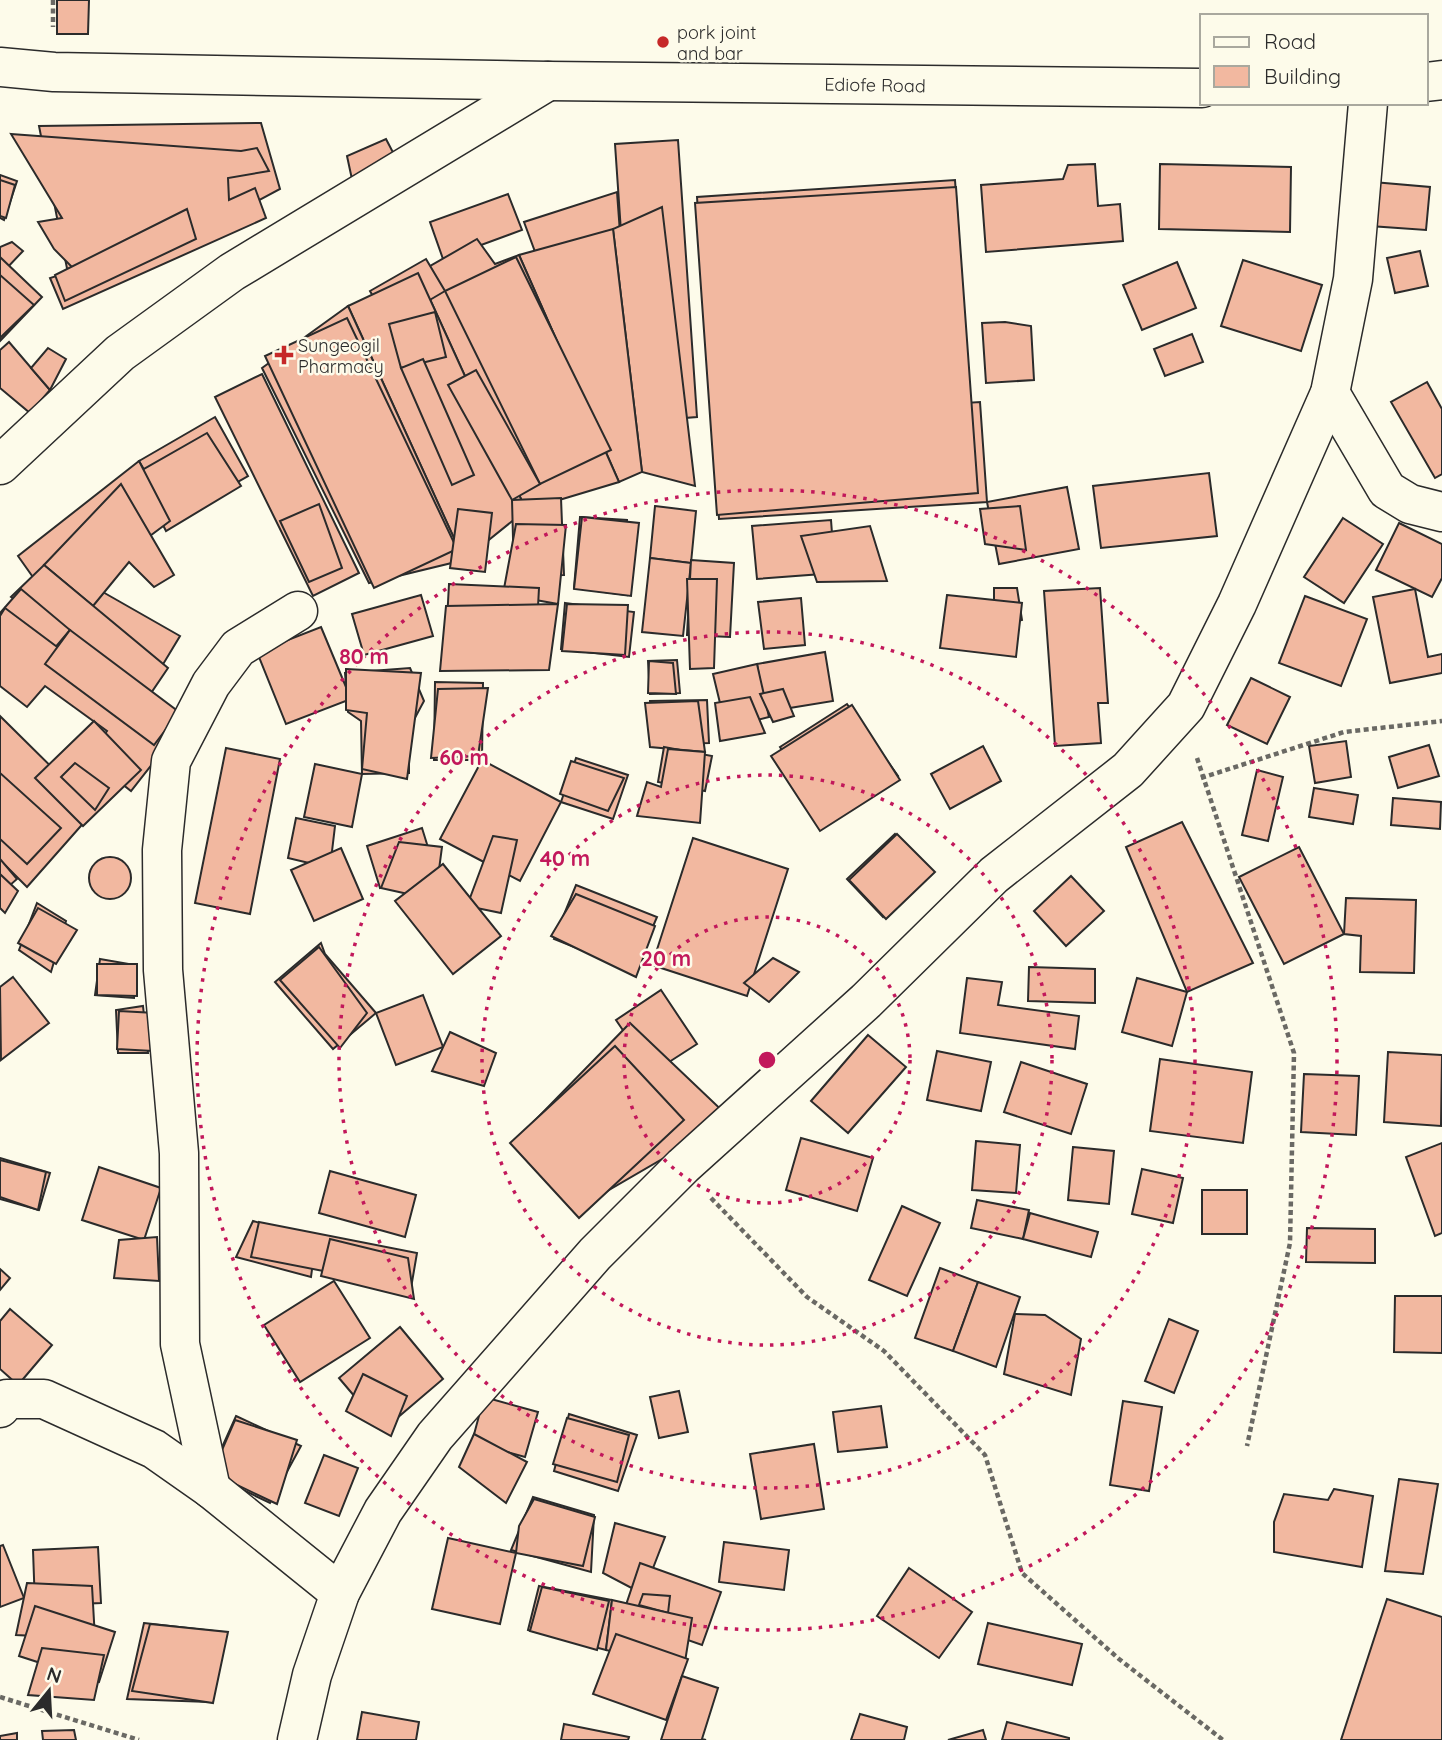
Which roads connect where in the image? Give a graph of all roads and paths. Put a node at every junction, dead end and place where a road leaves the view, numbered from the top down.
1 (0, 67) edge
2 (548, 81) junction
3 (1200, 88) edge
4 (1368, 105) edge
5 (1330, 393) junction
6 (0, 466) edge
7 (1442, 512) edge
8 (298, 611) dead end
9 (1186, 706) junction
10 (1442, 721) edge
11 (1201, 778) junction
12 (682, 1166) junction
13 (0, 1408) edge
14 (1247, 1446) dead end
15 (211, 1489) junction
16 (340, 1593) junction
17 (0, 1697) edge
18 (139, 1740) edge
19 (297, 1740) edge
20 (1223, 1740) edge

1 - 2 street, Ediofe Road
2 - 3 street, Ediofe Road
2 - 6 street
4 - 5 street
5 - 7 street
5 - 9 street
8 - 15 street
9 - 11 path
9 - 12 street
10 - 11 path
11 - 14 path
12 - 16 street
12 - 20 path
13 - 15 street
15 - 16 street
16 - 19 street
17 - 18 path

